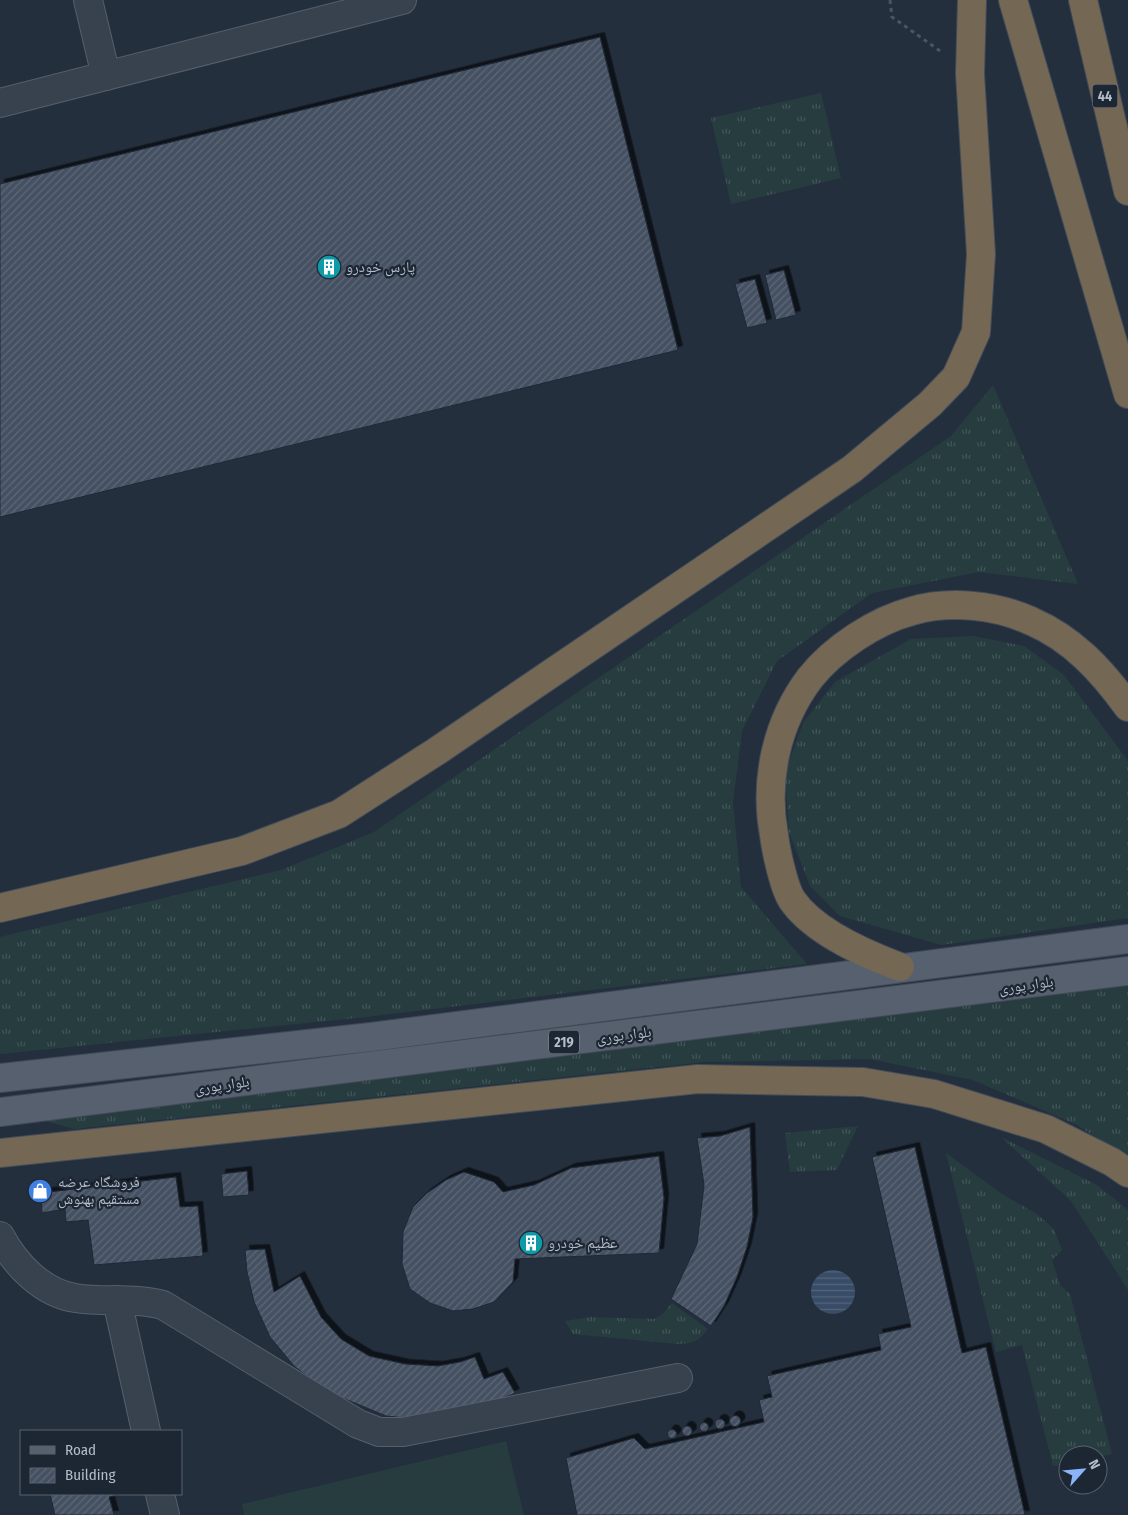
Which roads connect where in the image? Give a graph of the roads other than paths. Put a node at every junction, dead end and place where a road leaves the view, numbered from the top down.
1 (88, 0) edge
2 (402, 0) edge
3 (972, 0) edge
4 (1013, 0) edge
5 (1083, 0) edge
6 (106, 76) junction
7 (0, 103) edge
8 (1128, 191) edge
9 (1128, 394) edge
10 (1128, 707) edge
11 (0, 908) edge
12 (1128, 939) edge
13 (900, 967) junction
14 (1128, 971) edge
15 (0, 1078) edge
16 (0, 1112) edge
17 (0, 1153) edge
18 (1128, 1173) edge
19 (0, 1236) edge
20 (117, 1300) junction
21 (678, 1378) dead end
22 (146, 1430) edge
23 (160, 1495) edge
24 (165, 1515) edge

1 - 6 lane
2 - 6 lane
3 - 11 highway
4 - 9 highway
5 - 8 highway, 44
6 - 7 lane
10 - 13 highway
12 - 13 main road, بلوار پوری / 219
13 - 15 main road, بلوار پوری / 219
14 - 16 main road, بلوار پوری / 219
17 - 18 highway
19 - 20 lane
20 - 21 lane
20 - 22 lane
23 - 24 lane

